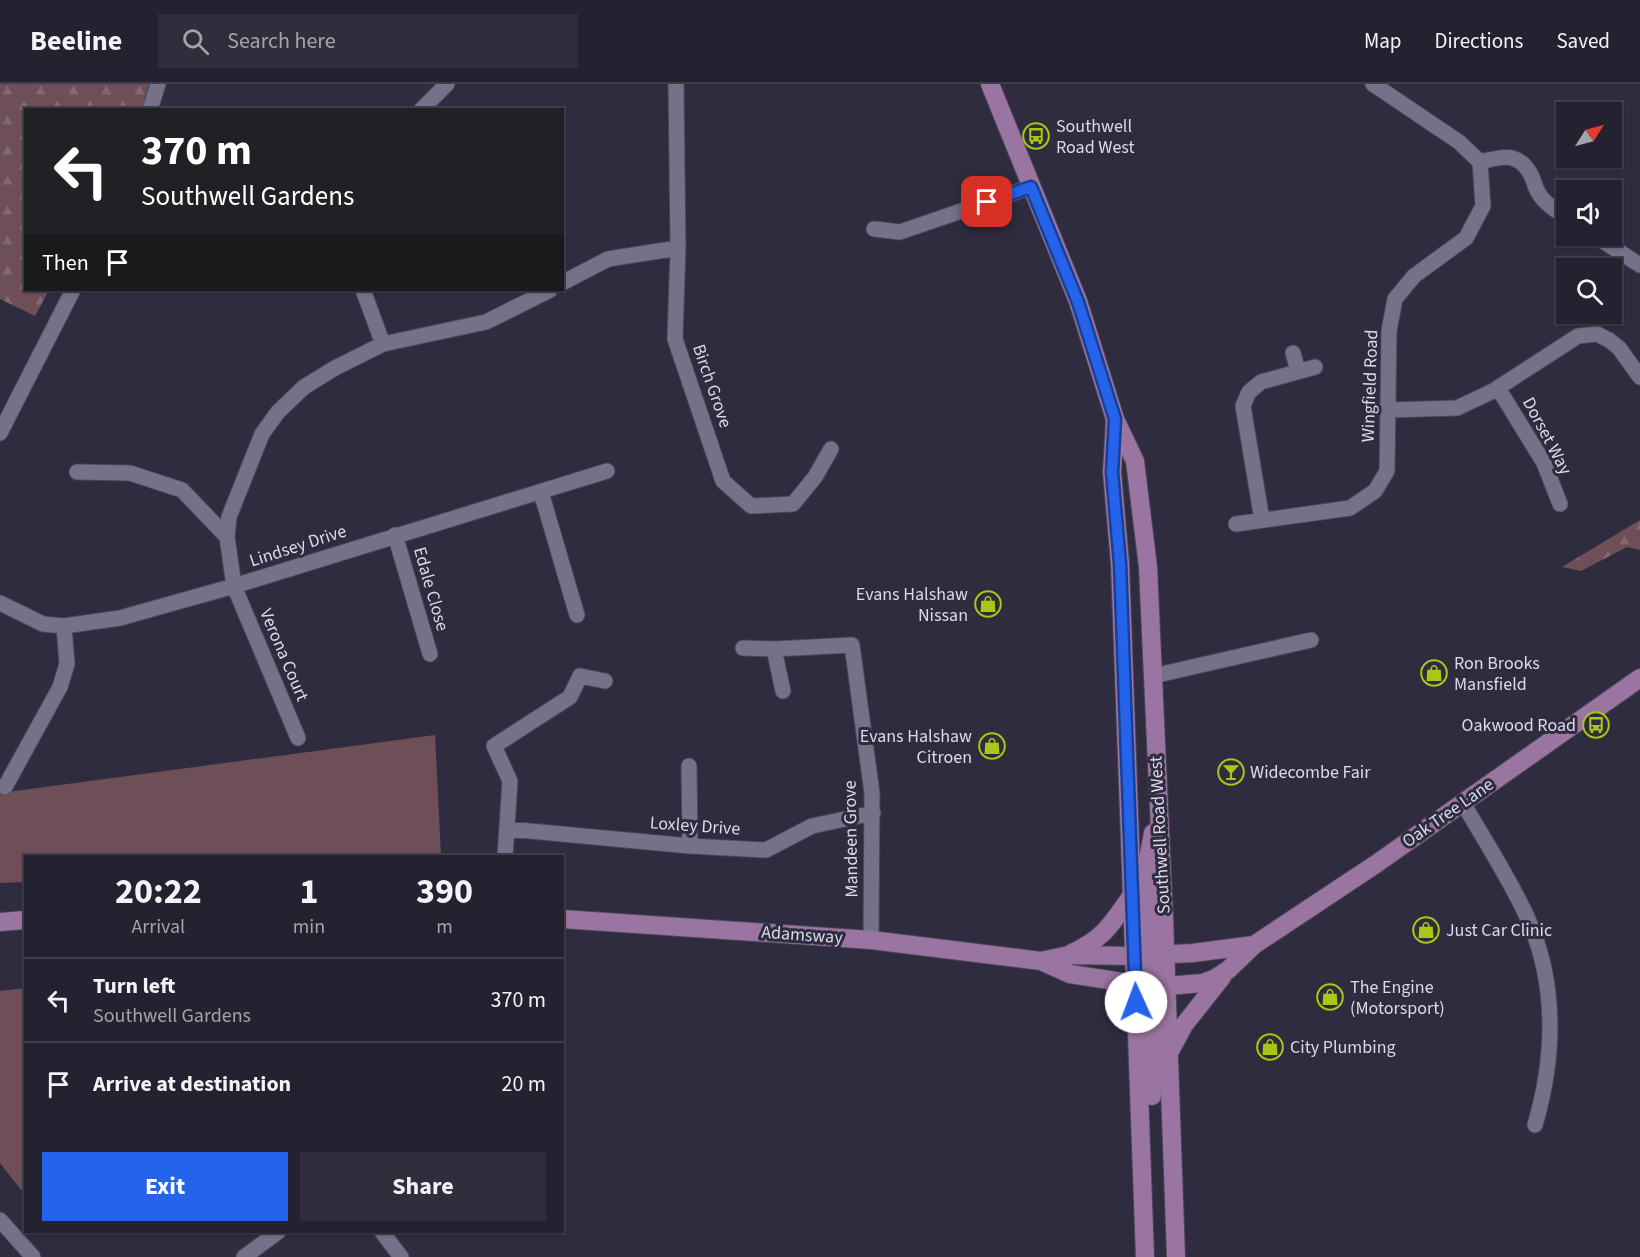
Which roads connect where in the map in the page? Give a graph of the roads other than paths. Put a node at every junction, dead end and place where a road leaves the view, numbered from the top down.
1 (158, 84) edge
2 (447, 84) edge
3 (676, 84) edge
4 (990, 84) edge
5 (1373, 84) edge
6 (151, 108) edge
7 (423, 108) edge
8 (1480, 162) junction
9 (1031, 187) junction
10 (1556, 211) edge
11 (874, 229) dead end
12 (1610, 246) edge
13 (678, 248) junction
14 (1640, 265) edge
15 (564, 282) edge
16 (72, 291) edge
17 (363, 291) edge
18 (547, 291) edge
19 (383, 344) junction
20 (1293, 352) dead end
21 (1315, 367) dead end
22 (1298, 371) junction
23 (1640, 377) edge
24 (1498, 388) junction
25 (1389, 410) junction
26 (1115, 419) junction
27 (0, 433) edge
28 (831, 449) dead end
29 (607, 471) dead end
30 (77, 472) dead end
31 (541, 492) junction
32 (1560, 504) dead end
33 (1263, 520) junction
34 (1236, 524) dead end
35 (395, 536) junction
36 (227, 537) junction
37 (234, 586) junction
38 (0, 603) edge
39 (577, 615) dead end
40 (64, 626) junction
41 (1311, 640) dead end
42 (743, 648) dead end
43 (774, 649) junction
44 (430, 654) dead end
45 (1153, 676) junction
46 (1640, 678) edge
47 (604, 681) dead end
48 (783, 691) dead end
49 (298, 738) dead end
50 (689, 766) dead end
51 (5, 787) dead end
52 (1463, 803) junction
53 (873, 813) junction
54 (508, 830) junction
55 (690, 846) junction
56 (506, 855) edge
57 (1132, 895) junction
58 (564, 919) edge
59 (24, 920) edge
60 (0, 922) edge
61 (871, 940) junction
62 (1254, 945) junction
63 (1069, 955) junction
64 (1150, 955) junction
65 (1041, 961) junction
66 (1228, 970) junction
67 (1151, 985) junction
68 (1168, 1054) junction
69 (1535, 1125) dead end
70 (0, 1220) edge
71 (277, 1233) edge
72 (383, 1233) edge
73 (33, 1257) edge
74 (244, 1257) edge
75 (401, 1257) edge
76 (1145, 1257) edge
77 (1176, 1257) edge

1 - 6 street
2 - 7 street
3 - 13 street, Birch Grove
4 - 9 main road, Southwell Road West
5 - 8 street
8 - 10 street
8 - 25 street, Wingfield Road
9 - 11 street
9 - 26 main road, Southwell Road West
12 - 14 street
13 - 15 street
13 - 28 street, Birch Grove
16 - 27 street
17 - 19 street
18 - 19 street, Verona Court
19 - 36 street, Verona Court
20 - 22 street
21 - 22 street
22 - 33 street
23 - 24 street
24 - 25 street
24 - 32 street, Dorset Way
25 - 33 street, Wingfield Road
26 - 45 main road, Southwell Road West
26 - 57 main road, Southwell Road West
29 - 31 street, Lindsey Drive
30 - 36 street
31 - 35 street, Lindsey Drive
31 - 39 street
33 - 34 street, Wingfield Road
35 - 37 street, Lindsey Drive
35 - 44 street, Edale Close
36 - 37 street, Verona Court
37 - 40 street, Lindsey Drive
37 - 49 street, Verona Court
38 - 40 street, Lindsey Drive
40 - 51 street
41 - 45 street
42 - 43 street
43 - 48 street
43 - 53 street, Mandeen Grove
45 - 64 main road, Southwell Road West
46 - 52 main road, Oak Tree Lane
47 - 54 street
50 - 55 street
52 - 62 main road, Oak Tree Lane
52 - 69 street
53 - 55 street, Loxley Drive
53 - 61 street, Mandeen Grove
54 - 55 street, Loxley Drive
54 - 56 street
57 - 63 main road
57 - 64 main road, Southwell Road West
58 - 61 main road, Adamsway
59 - 60 main road
61 - 65 main road, Adamsway
62 - 64 main road, Oak Tree Lane
62 - 66 main road, Oak Tree Lane
63 - 64 main road, Adamsway
63 - 65 main road, Adamsway
64 - 67 main road, Southwell Road West
64 - 67 main road
65 - 67 main road, Adamsway
66 - 67 main road, Oak Tree Lane
66 - 68 main road
67 - 68 main road, Southwell Road West
67 - 76 main road, Southwell Road West
68 - 77 main road, Southwell Road West
70 - 73 street
71 - 74 street
72 - 75 street

